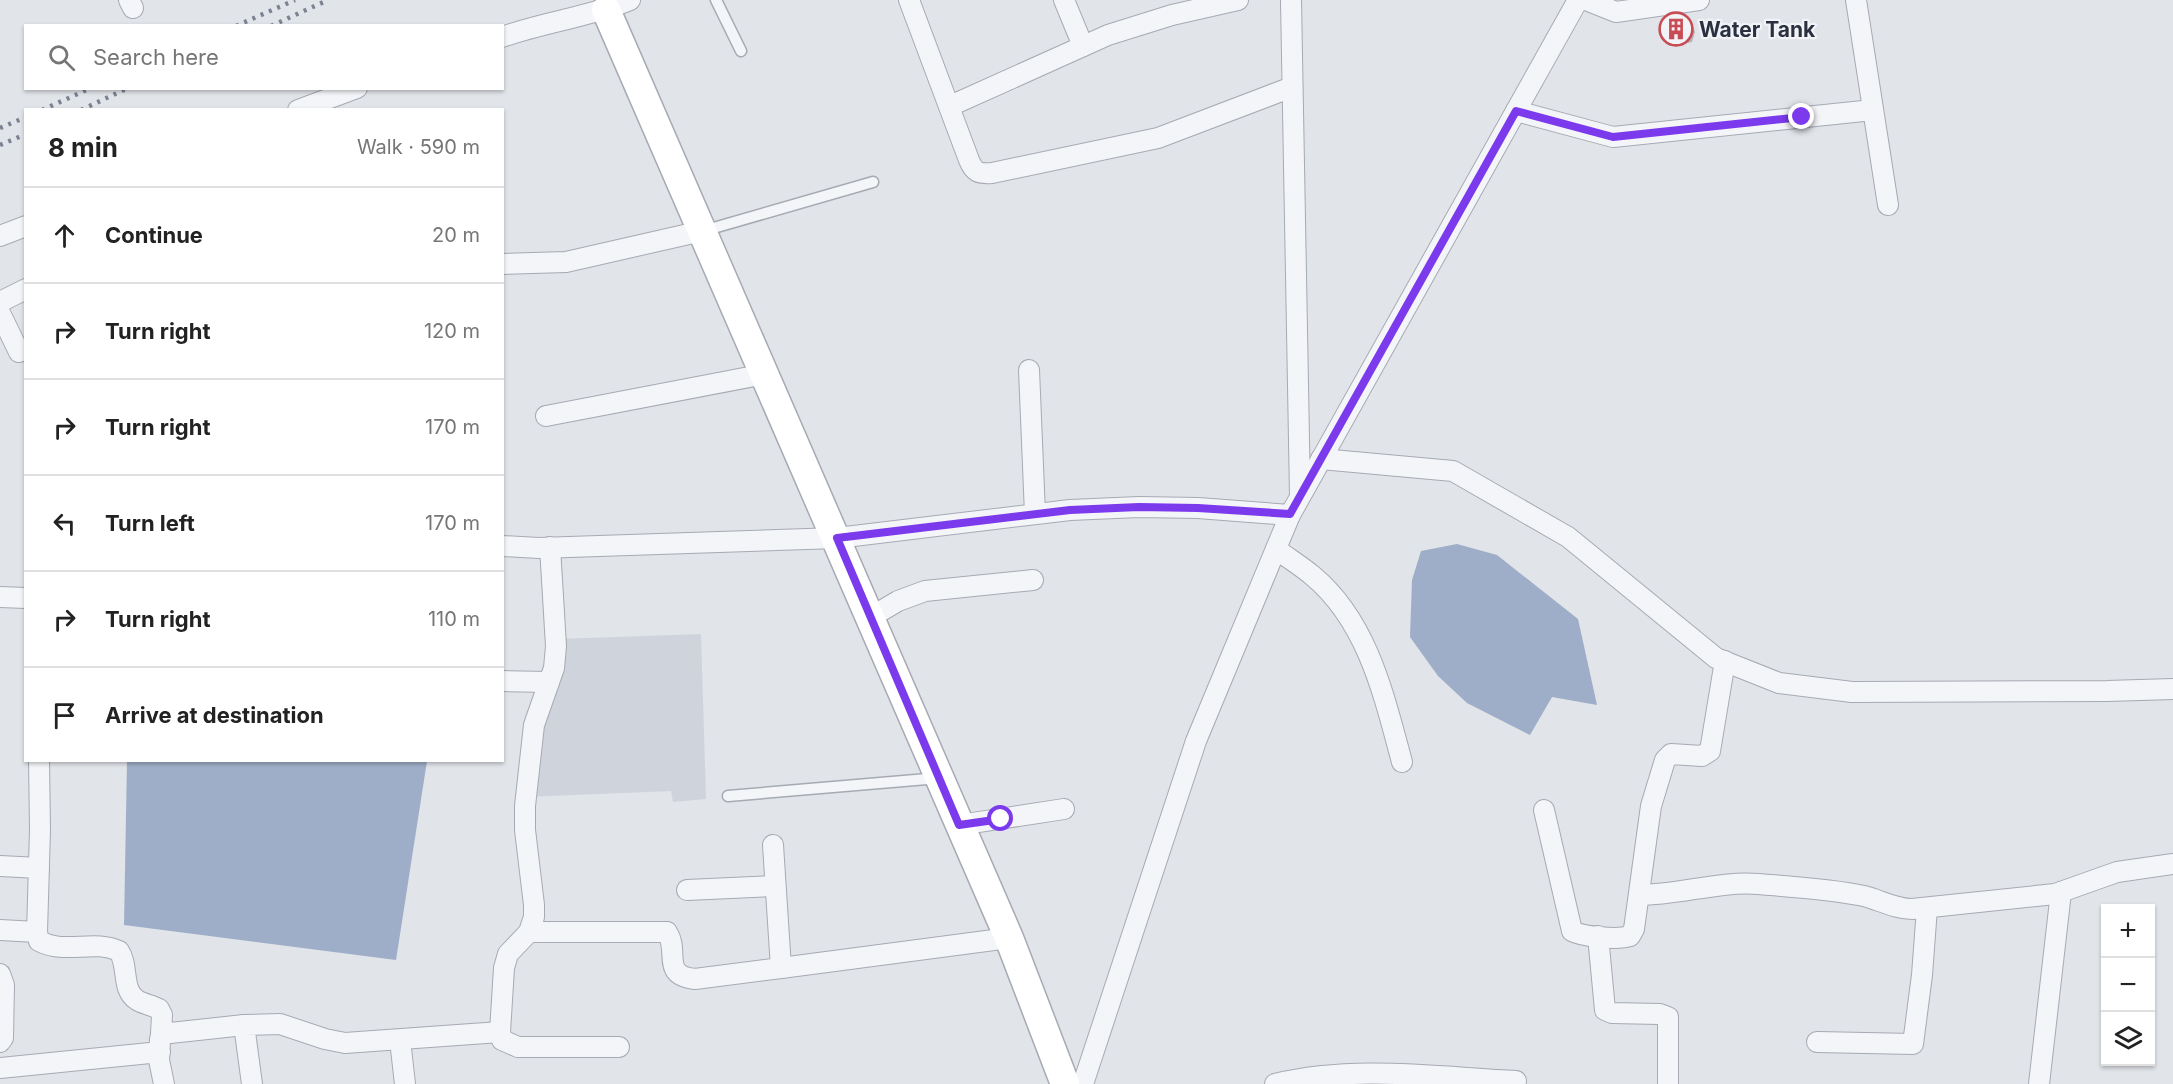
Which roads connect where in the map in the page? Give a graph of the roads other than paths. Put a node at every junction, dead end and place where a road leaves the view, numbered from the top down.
1 (716, 0) edge
2 (909, 0) edge
3 (1065, 0) edge
4 (1238, 0) edge
5 (1291, 0) edge
6 (1578, 0) edge
7 (1586, 0) edge
8 (1699, 0) edge
9 (1856, 0) edge
10 (618, 5) edge
11 (504, 36) edge
12 (1083, 46) junction
13 (741, 51) dead end
14 (1292, 87) junction
15 (352, 90) edge
16 (950, 106) junction
17 (303, 108) edge
18 (1873, 110) junction
19 (1516, 111) junction
20 (873, 182) dead end
21 (1888, 205) dead end
22 (24, 227) edge
23 (702, 231) junction
24 (0, 236) edge
25 (504, 264) edge
26 (24, 290) edge
27 (0, 302) edge
28 (0, 313) edge
29 (19, 352) dead end
30 (1029, 370) dead end
31 (765, 374) junction
32 (546, 416) dead end
33 (1321, 459) junction
34 (1300, 497) junction
35 (1035, 514) junction
36 (1290, 514) junction
37 (837, 538) junction
38 (504, 546) edge
39 (550, 547) junction
40 (1276, 549) junction
41 (1033, 580) dead end
42 (0, 597) edge
43 (24, 598) edge
44 (871, 617) junction
45 (1725, 661) junction
46 (504, 681) edge
47 (549, 682) junction
48 (2173, 689) edge
49 (39, 762) edge
50 (1402, 762) dead end
51 (939, 778) junction
52 (728, 796) dead end
53 (1064, 809) dead end
54 (1544, 810) dead end
55 (959, 825) junction
56 (773, 845) dead end
57 (2173, 864) edge
58 (0, 866) edge
59 (39, 868) junction
60 (775, 886) junction
61 (687, 890) dead end
62 (2061, 892) junction
63 (1640, 895) junction
64 (1927, 908) junction
65 (0, 930) edge
66 (37, 932) junction
67 (530, 932) junction
68 (1598, 936) junction
69 (1009, 938) junction
70 (781, 968) junction
71 (0, 974) edge
72 (244, 1025) junction
73 (500, 1032) junction
74 (400, 1040) junction
75 (0, 1042) edge
76 (1817, 1042) dead end
77 (160, 1043) junction
78 (619, 1047) dead end
79 (0, 1068) edge
80 (1516, 1081) dead end
81 (164, 1084) edge
82 (252, 1084) edge
83 (405, 1084) edge
84 (1065, 1084) edge
85 (1083, 1084) edge
86 (1275, 1084) edge
87 (1668, 1084) edge
88 (2039, 1084) edge

1 - 13 lane
2 - 16 street
3 - 12 street
4 - 12 street
5 - 14 street
6 - 19 street
7 - 8 street
9 - 18 street
10 - 11 street
10 - 23 street
12 - 16 street
14 - 16 street
14 - 34 street
15 - 17 street
18 - 19 street
18 - 21 street
19 - 33 street
20 - 23 lane
22 - 24 street
23 - 25 street
23 - 31 street
26 - 27 street
28 - 29 street
30 - 35 street
31 - 32 street
31 - 37 street
33 - 34 street
33 - 45 street
34 - 36 street
35 - 36 street
35 - 37 street
36 - 40 street
37 - 39 street
37 - 44 street
38 - 39 street
39 - 47 street
40 - 50 street
40 - 85 street
41 - 44 street
42 - 43 street
44 - 51 street
45 - 48 street
45 - 63 street
46 - 47 street
47 - 67 street
49 - 59 street
51 - 52 lane
51 - 55 street
53 - 55 street
54 - 68 street
55 - 69 street
56 - 60 street
57 - 62 street
58 - 59 street
59 - 66 street
60 - 61 street
60 - 70 street
62 - 64 street
62 - 88 street
63 - 64 street
63 - 68 street
64 - 76 street
65 - 66 street
66 - 77 street
67 - 70 street
67 - 73 street
68 - 87 street
69 - 70 street
69 - 84 street
71 - 75 street
72 - 74 street
72 - 77 street
72 - 82 street
73 - 74 street
73 - 78 street
74 - 83 street
77 - 79 street
77 - 81 street
80 - 86 street

